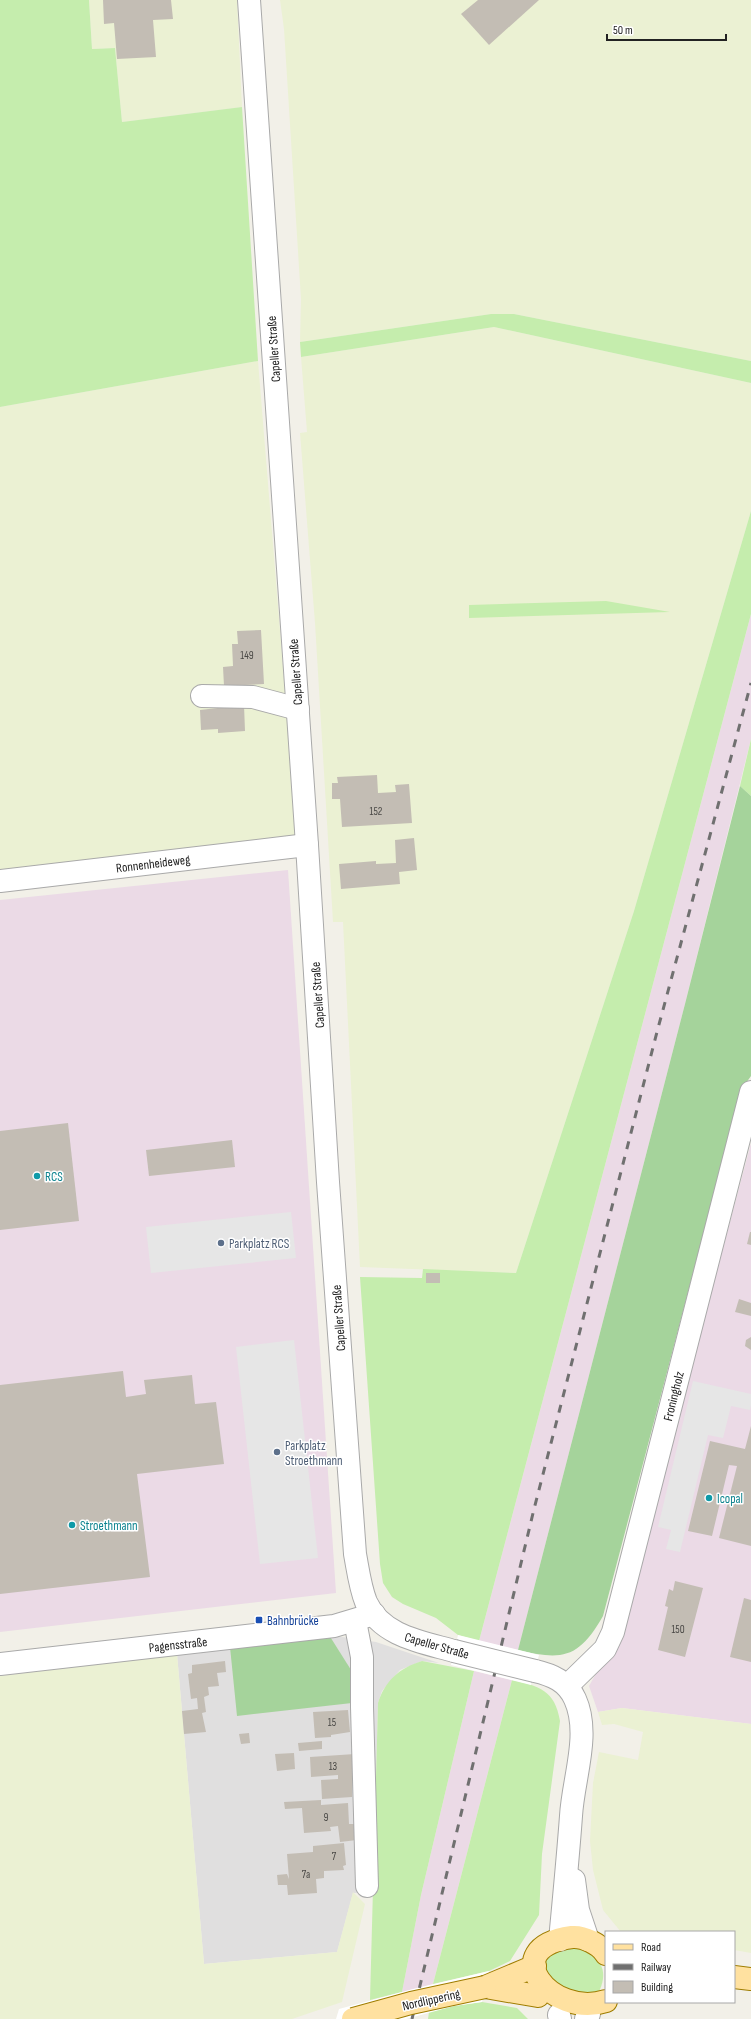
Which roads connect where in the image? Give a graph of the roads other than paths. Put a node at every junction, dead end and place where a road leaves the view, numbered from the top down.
1 (249, 0) edge
2 (202, 696) dead end
3 (298, 709) junction
4 (307, 845) junction
5 (0, 881) edge
6 (751, 1092) edge
7 (364, 1617) junction
8 (0, 1664) edge
9 (567, 1686) junction
10 (569, 1846) junction
11 (367, 1886) dead end
12 (560, 1940) junction
13 (588, 1940) junction
14 (605, 1953) edge
15 (535, 1966) junction
16 (735, 1977) edge
17 (751, 1979) edge
18 (485, 1987) junction
19 (538, 1996) junction
20 (605, 2002) edge
21 (560, 2017) edge
22 (587, 2017) edge
23 (353, 2019) edge

1 - 3 street, Capeller Straße
2 - 3 street
3 - 4 street, Capeller Straße
4 - 5 street, Ronnenheideweg
4 - 7 street, Capeller Straße
6 - 9 street, Froningholz
7 - 8 street, Pagensstraße
7 - 9 street, Capeller Straße, bridge
7 - 11 street
9 - 10 street
10 - 12 street
10 - 13 street
12 - 13 main road
12 - 15 main road
13 - 14 main road
15 - 18 main road, Nordlippering
15 - 19 main road
16 - 17 main road
18 - 19 main road, Nordlippering
18 - 23 main road, Nordlippering, bridge
19 - 21 main road
20 - 22 main road
21 - 22 main road

